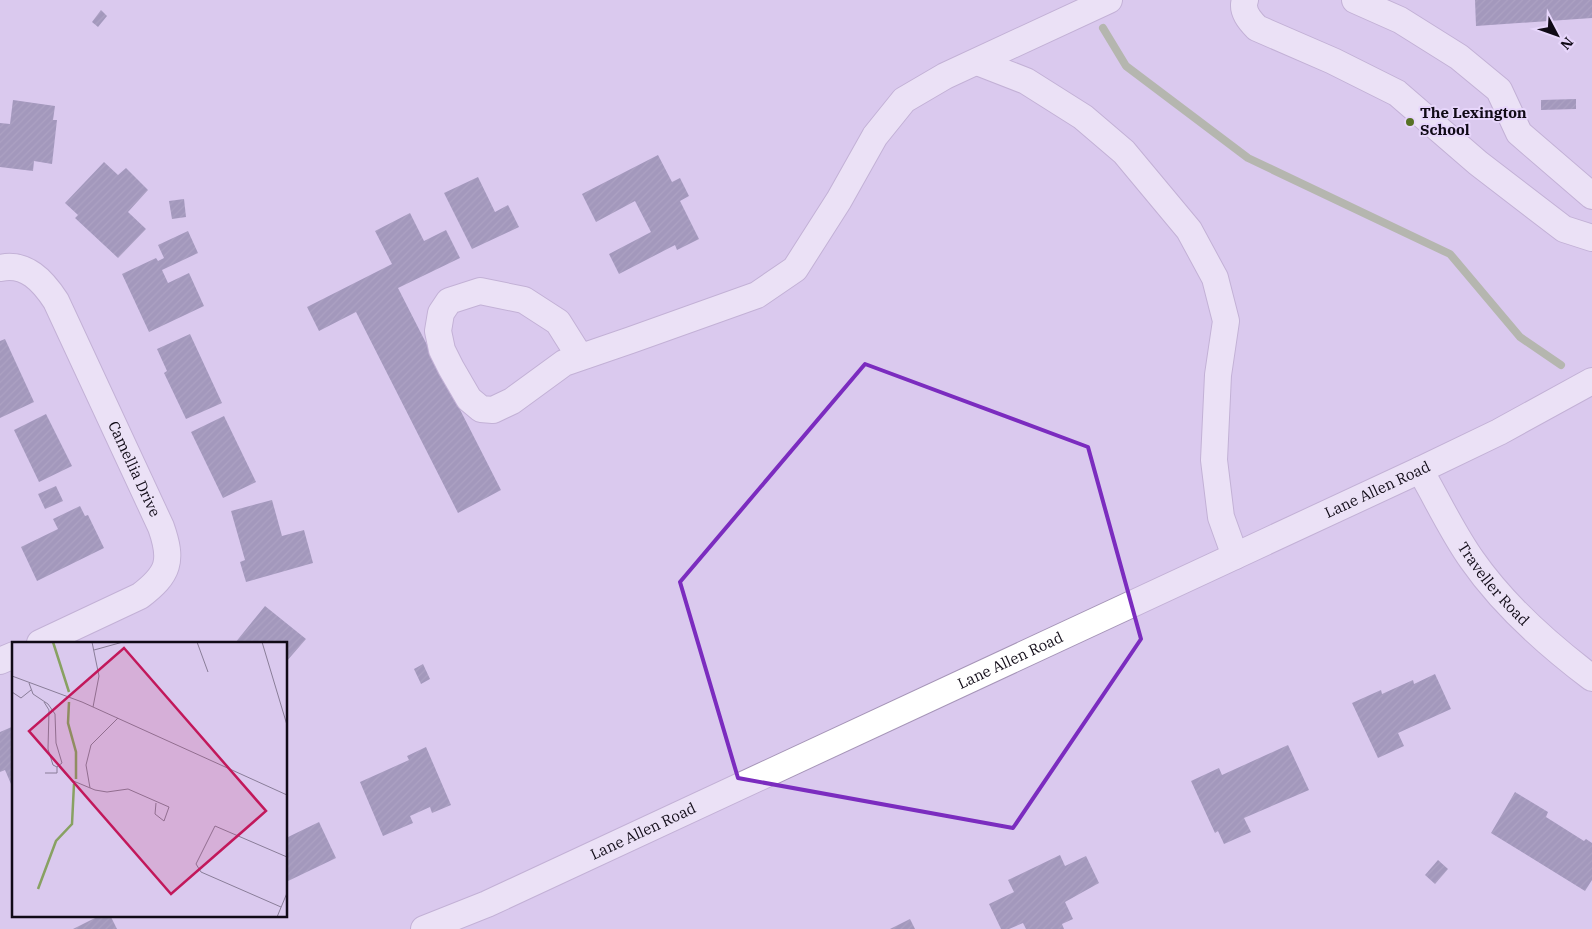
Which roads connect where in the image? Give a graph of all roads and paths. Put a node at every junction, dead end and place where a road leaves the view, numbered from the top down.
1 (1109, 0) edge
2 (1245, 0) edge
3 (1355, 0) edge
4 (977, 62) junction
5 (1592, 196) edge
6 (1592, 238) edge
7 (0, 268) edge
8 (580, 357) junction
9 (1592, 381) edge
10 (1420, 470) junction
11 (1235, 556) junction
12 (42, 642) edge
13 (12, 656) edge
14 (0, 661) edge
15 (1592, 678) edge
16 (424, 929) edge

1 - 4 street
2 - 6 street
3 - 5 street
4 - 8 street
4 - 11 street
7 - 12 street, Camellia Drive
8 - 8 street
9 - 10 street, Lane Allen Road
10 - 11 street, Lane Allen Road
10 - 15 street, Traveller Road
11 - 16 street, Lane Allen Road
13 - 14 street

